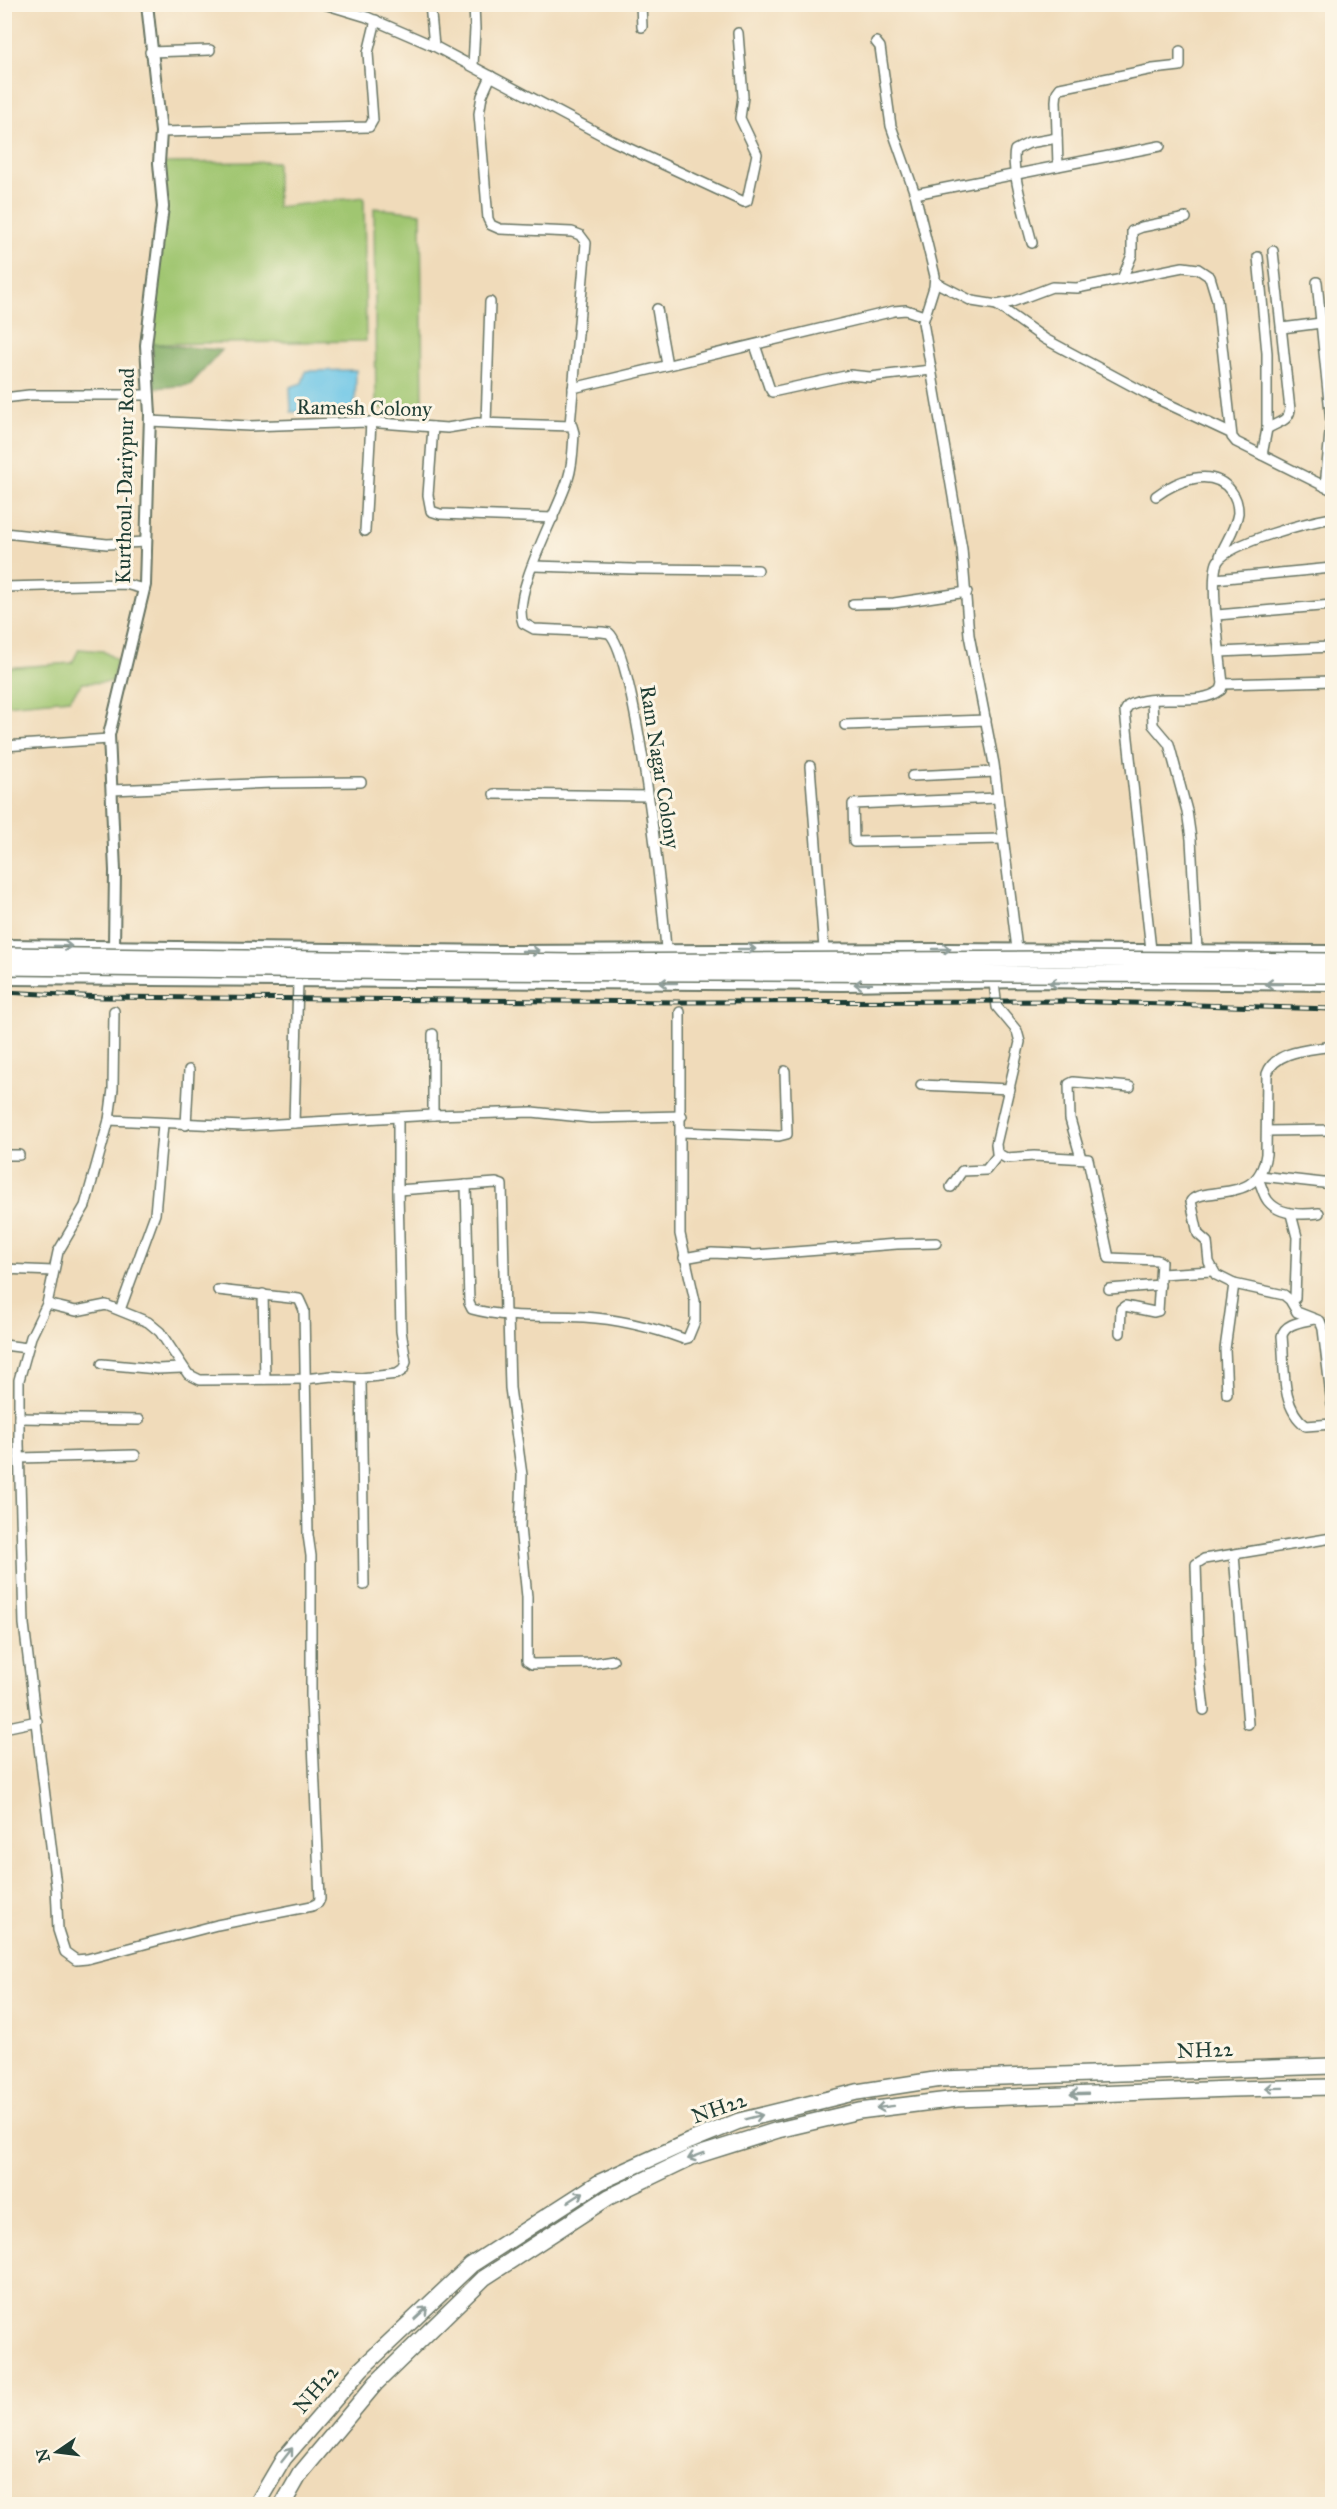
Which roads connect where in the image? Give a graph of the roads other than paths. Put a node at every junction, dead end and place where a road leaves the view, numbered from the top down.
1 (147, 4) edge
2 (324, 4) edge
3 (430, 4) edge
4 (474, 4) edge
5 (640, 4) edge
6 (376, 20) junction
7 (642, 27) dead end
8 (738, 33) dead end
9 (876, 42) dead end
10 (434, 46) junction
11 (210, 50) dead end
12 (1180, 51) dead end
13 (150, 52) junction
14 (473, 65) junction
15 (491, 76) junction
16 (160, 132) junction
17 (1057, 138) junction
18 (1160, 146) dead end
19 (1058, 166) junction
20 (1016, 174) junction
21 (915, 194) junction
22 (1186, 218) dead end
23 (1032, 243) dead end
24 (1273, 251) dead end
25 (1258, 257) dead end
26 (1122, 279) junction
27 (935, 282) junction
28 (1317, 282) dead end
29 (490, 302) dead end
30 (997, 305) junction
31 (657, 309) dead end
32 (924, 316) junction
33 (1321, 323) junction
34 (1282, 328) junction
35 (755, 345) junction
36 (667, 365) junction
37 (931, 370) junction
38 (573, 388) junction
39 (149, 394) junction
40 (4, 398) edge
41 (150, 421) junction
42 (372, 422) junction
43 (486, 423) junction
44 (434, 427) junction
45 (572, 427) junction
46 (1267, 429) junction
47 (1230, 433) junction
48 (1262, 455) junction
49 (1329, 489) edge
50 (1156, 496) dead end
51 (553, 518) junction
52 (1332, 518) edge
53 (364, 531) dead end
54 (4, 533) edge
55 (146, 542) junction
56 (1218, 561) junction
57 (534, 566) junction
58 (1332, 568) edge
59 (758, 570) dead end
60 (1215, 579) junction
61 (4, 587) edge
62 (144, 589) junction
63 (967, 592) junction
64 (853, 604) dead end
65 (1332, 605) edge
66 (1217, 615) junction
67 (1332, 647) edge
68 (1220, 652) junction
69 (1332, 681) edge
70 (1223, 684) junction
71 (1152, 700) junction
72 (986, 720) junction
73 (844, 725) dead end
74 (109, 739) junction
75 (4, 746) edge
76 (810, 766) dead end
77 (995, 772) junction
78 (912, 776) dead end
79 (361, 782) dead end
80 (112, 790) junction
81 (494, 794) dead end
82 (648, 796) junction
83 (998, 798) junction
84 (1003, 839) junction
85 (4, 945) edge
86 (114, 947) junction
87 (182, 948) junction
88 (725, 949) junction
89 (824, 949) junction
90 (1017, 949) junction
91 (666, 950) junction
92 (1150, 950) junction
93 (1197, 950) junction
94 (1211, 950) junction
95 (1332, 951) edge
96 (4, 955) edge
97 (1332, 961) edge
98 (4, 967) edge
99 (1332, 975) edge
100 (4, 979) edge
101 (182, 981) junction
102 (298, 981) junction
103 (994, 983) junction
104 (723, 984) junction
105 (1212, 984) junction
106 (1332, 985) edge
107 (114, 1011) dead end
108 (680, 1012) dead end
109 (433, 1034) dead end
110 (1332, 1046) edge
111 (189, 1070) dead end
112 (785, 1071) dead end
113 (921, 1085) dead end
114 (1130, 1087) dead end
115 (1011, 1089) junction
116 (433, 1115) junction
117 (682, 1116) junction
118 (398, 1118) junction
119 (109, 1120) junction
120 (294, 1123) junction
121 (163, 1124) junction
122 (186, 1125) junction
123 (1332, 1130) edge
124 (1267, 1131) junction
125 (681, 1132) junction
126 (4, 1155) edge
127 (19, 1155) dead end
128 (998, 1155) junction
129 (1080, 1158) junction
130 (1259, 1177) junction
131 (1332, 1184) edge
132 (466, 1185) junction
133 (951, 1188) dead end
134 (398, 1190) junction
135 (1319, 1213) dead end
136 (1291, 1214) junction
137 (936, 1243) dead end
138 (684, 1258) junction
139 (4, 1269) edge
140 (53, 1271) junction
141 (1212, 1271) junction
142 (1161, 1274) junction
143 (1234, 1284) junction
144 (1160, 1285) junction
145 (1109, 1289) dead end
146 (218, 1290) dead end
147 (263, 1294) junction
148 (1295, 1298) dead end
149 (47, 1304) junction
150 (120, 1310) junction
151 (507, 1314) junction
152 (1316, 1319) junction
153 (1120, 1333) dead end
154 (4, 1345) edge
155 (27, 1348) junction
156 (102, 1364) dead end
157 (182, 1368) junction
158 (361, 1378) junction
159 (265, 1379) junction
160 (304, 1379) junction
161 (1227, 1394) dead end
162 (1332, 1405) edge
163 (19, 1418) junction
164 (139, 1420) dead end
165 (1332, 1424) edge
166 (135, 1455) dead end
167 (19, 1458) junction
168 (1332, 1538) edge
169 (1234, 1555) junction
170 (363, 1585) dead end
171 (613, 1660) dead end
172 (1204, 1710) dead end
173 (37, 1721) junction
174 (1248, 1724) dead end
175 (4, 1728) edge
176 (1332, 2066) edge
177 (1332, 2088) edge
178 (257, 2505) edge
179 (283, 2505) edge

1 - 13 street, Kurthoul-Dariypur Road
2 - 6 street
3 - 10 street
4 - 14 street
5 - 7 street
6 - 10 street
6 - 16 street
8 - 15 street
9 - 21 street
10 - 14 street
11 - 13 street
12 - 17 street
13 - 16 street, Kurthoul-Dariypur Road
14 - 15 street
15 - 38 street, Ram Nagar Colony
16 - 39 street, Kurthoul-Dariypur Road
17 - 19 street
17 - 20 street
18 - 19 street
19 - 20 street
20 - 21 street
20 - 23 street
21 - 27 street
22 - 26 street
24 - 34 street
25 - 46 street
26 - 30 street
26 - 47 street
27 - 30 street
27 - 32 street
28 - 33 street
29 - 43 street
30 - 47 street
31 - 36 street
32 - 35 street
32 - 37 street
33 - 34 street
33 - 49 street
34 - 46 street
35 - 36 street
35 - 37 street
36 - 38 street
37 - 63 street
38 - 45 street, Ram Nagar Colony
39 - 40 street
39 - 41 street, Kurthoul-Dariypur Road
41 - 42 street, Ramesh Colony
41 - 55 street, Kurthoul-Dariypur Road
42 - 44 street, Ramesh Colony
42 - 53 street
43 - 44 street, Ramesh Colony
43 - 45 street, Ramesh Colony
44 - 51 street
45 - 51 street, Ram Nagar Colony
46 - 48 street
47 - 48 street
48 - 49 street
50 - 56 street
51 - 57 street, Ram Nagar Colony
52 - 56 street
54 - 55 street
55 - 62 street, Kurthoul-Dariypur Road
56 - 60 street
57 - 59 street
57 - 82 street, Ram Nagar Colony
58 - 60 street
60 - 66 street
61 - 62 street
62 - 74 street, Kurthoul-Dariypur Road
63 - 64 street
63 - 72 street
65 - 66 street
66 - 68 street
67 - 68 street
68 - 70 street
69 - 70 street
70 - 71 street
71 - 92 street
71 - 93 street
72 - 73 street
72 - 77 street
74 - 75 street
74 - 80 street, Kurthoul-Dariypur Road
76 - 89 street
77 - 78 street
77 - 83 street
79 - 80 street
80 - 86 street, Kurthoul-Dariypur Road
81 - 82 street
82 - 91 street, Ram Nagar Colony
83 - 84 street
83 - 84 street
84 - 90 street
85 -> 86 street
86 - 87 street
87 -> 91 street
87 - 101 street
88 -> 89 street
88 - 91 street
88 - 104 street
89 -> 90 street
90 - 92 street
92 - 93 street
93 - 94 street
94 - 95 street
94 - 105 street
96 - 97 highway, bridge
98 - 99 highway, bridge
100 - 101 street
101 - 102 street
104 -> 102 street
102 - 120 street
103 -> 104 street
105 -> 103 street
103 - 115 street
106 -> 105 street
107 - 119 street
108 - 117 street
109 - 116 street
110 - 124 street
111 - 122 street
112 - 125 street
113 - 115 street
114 - 129 street
115 - 128 street
116 - 117 street
116 - 118 street
117 - 125 street
118 - 120 street
118 - 134 street
119 - 121 street
119 - 140 street
120 - 122 street
121 - 122 street
121 - 150 street
123 - 124 street
124 - 130 street
125 - 138 street
126 - 127 street
128 - 129 street
128 - 133 street
129 - 142 street
130 - 131 street
130 - 136 street
130 - 141 street
132 - 134 street
132 - 151 street
132 - 151 street
134 - 158 street
135 - 136 street
136 - 148 street
137 - 138 street
138 - 151 street
139 - 140 street
140 - 149 street
141 - 142 street
141 - 143 street
142 - 144 street
143 - 152 street
143 - 161 street
144 - 145 street
144 - 153 street
146 - 147 street
147 - 159 street
147 - 160 street
149 - 150 street
149 - 155 street
150 - 157 street
151 - 171 street
152 - 162 street
152 - 165 street
154 - 155 street
155 - 163 street
156 - 157 street
157 - 159 street
158 - 160 street
158 - 170 street
159 - 160 street
160 - 173 street
163 - 164 street
163 - 167 street
166 - 167 street
167 - 173 street
168 - 169 street
169 - 172 street
169 - 174 street
173 - 175 street
178 -> 176 highway, NH22
177 -> 179 highway, NH22

